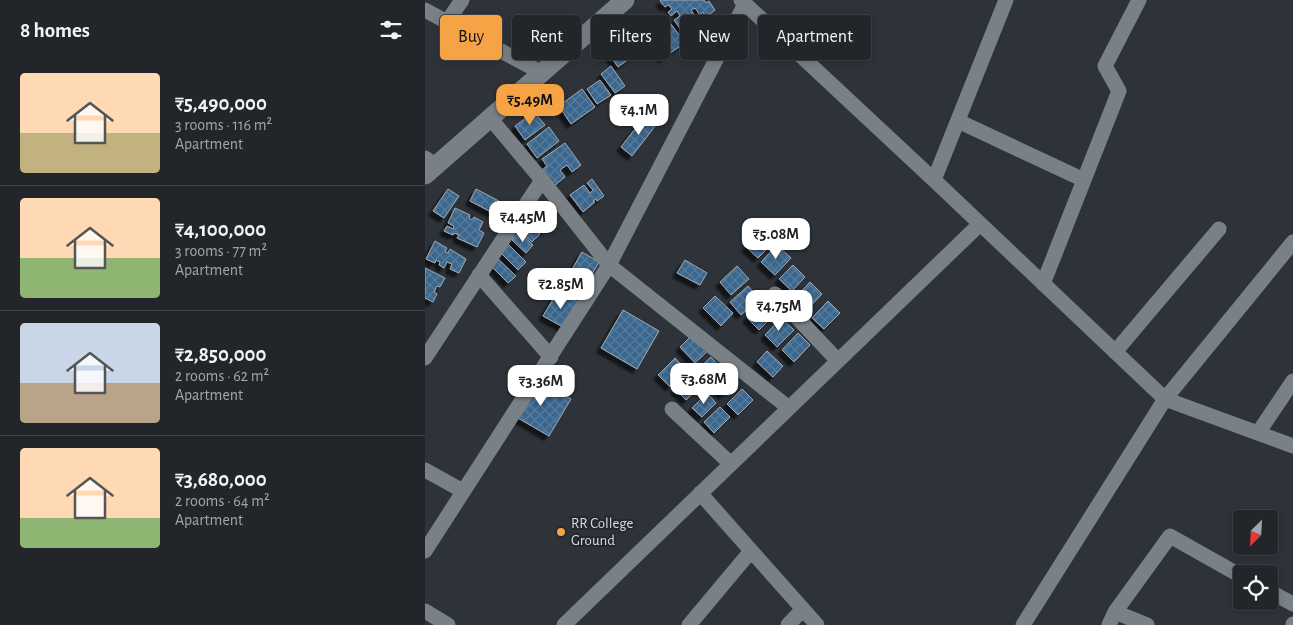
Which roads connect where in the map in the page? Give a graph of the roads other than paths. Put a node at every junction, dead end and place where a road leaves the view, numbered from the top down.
1 (462, 0) edge
2 (625, 0) edge
3 (1006, 0) edge
4 (1139, 0) edge
5 (743, 2) edge
6 (425, 10) edge
7 (452, 15) edge
8 (440, 18) edge
9 (502, 52) edge
10 (542, 73) junction
11 (490, 118) junction
12 (958, 121) junction
13 (429, 166) edge
14 (542, 180) junction
15 (934, 180) junction
16 (1084, 180) junction
17 (980, 224) junction
18 (1219, 229) dead end
19 (1293, 242) edge
20 (609, 265) junction
21 (479, 275) junction
22 (1043, 284) junction
23 (775, 294) dead end
24 (431, 336) edge
25 (1115, 352) junction
26 (551, 357) junction
27 (425, 358) edge
28 (838, 360) junction
29 (1293, 381) edge
30 (1165, 399) junction
31 (789, 408) junction
32 (672, 409) dead end
33 (1258, 433) junction
34 (1293, 446) edge
35 (731, 464) junction
36 (425, 470) edge
37 (463, 491) junction
38 (700, 493) junction
39 (425, 551) edge
40 (751, 551) junction
41 (1233, 571) edge
42 (1278, 596) edge
43 (1293, 604) edge
44 (803, 609) junction
45 (425, 611) edge
46 (1112, 618) edge
47 (449, 625) edge
48 (564, 625) edge
49 (689, 625) edge
50 (788, 625) edge
51 (817, 625) edge
52 (1023, 625) edge
53 (1147, 625) edge

1 - 7 street
2 - 10 street
3 - 12 street
4 - 16 street
5 - 15 street
5 - 20 street
6 - 8 street
9 - 10 street
10 - 11 street
11 - 13 street
11 - 14 street
12 - 15 street
12 - 16 street
14 - 20 street
14 - 21 street
15 - 17 street
16 - 22 street
17 - 22 street
17 - 28 street
18 - 25 street
19 - 30 street
20 - 26 street
20 - 31 street
21 - 24 street
21 - 26 street
22 - 25 street
23 - 28 street
24 - 27 street
25 - 30 street
26 - 37 street
28 - 31 street
29 - 33 street
30 - 33 street
30 - 52 street
31 - 35 street
32 - 35 street
33 - 34 street
35 - 38 street
36 - 37 street
37 - 39 street
38 - 40 street
38 - 48 street
40 - 44 street
40 - 49 street
41 - 46 street
42 - 43 street
44 - 50 street
44 - 51 street
45 - 47 street
46 - 53 street

